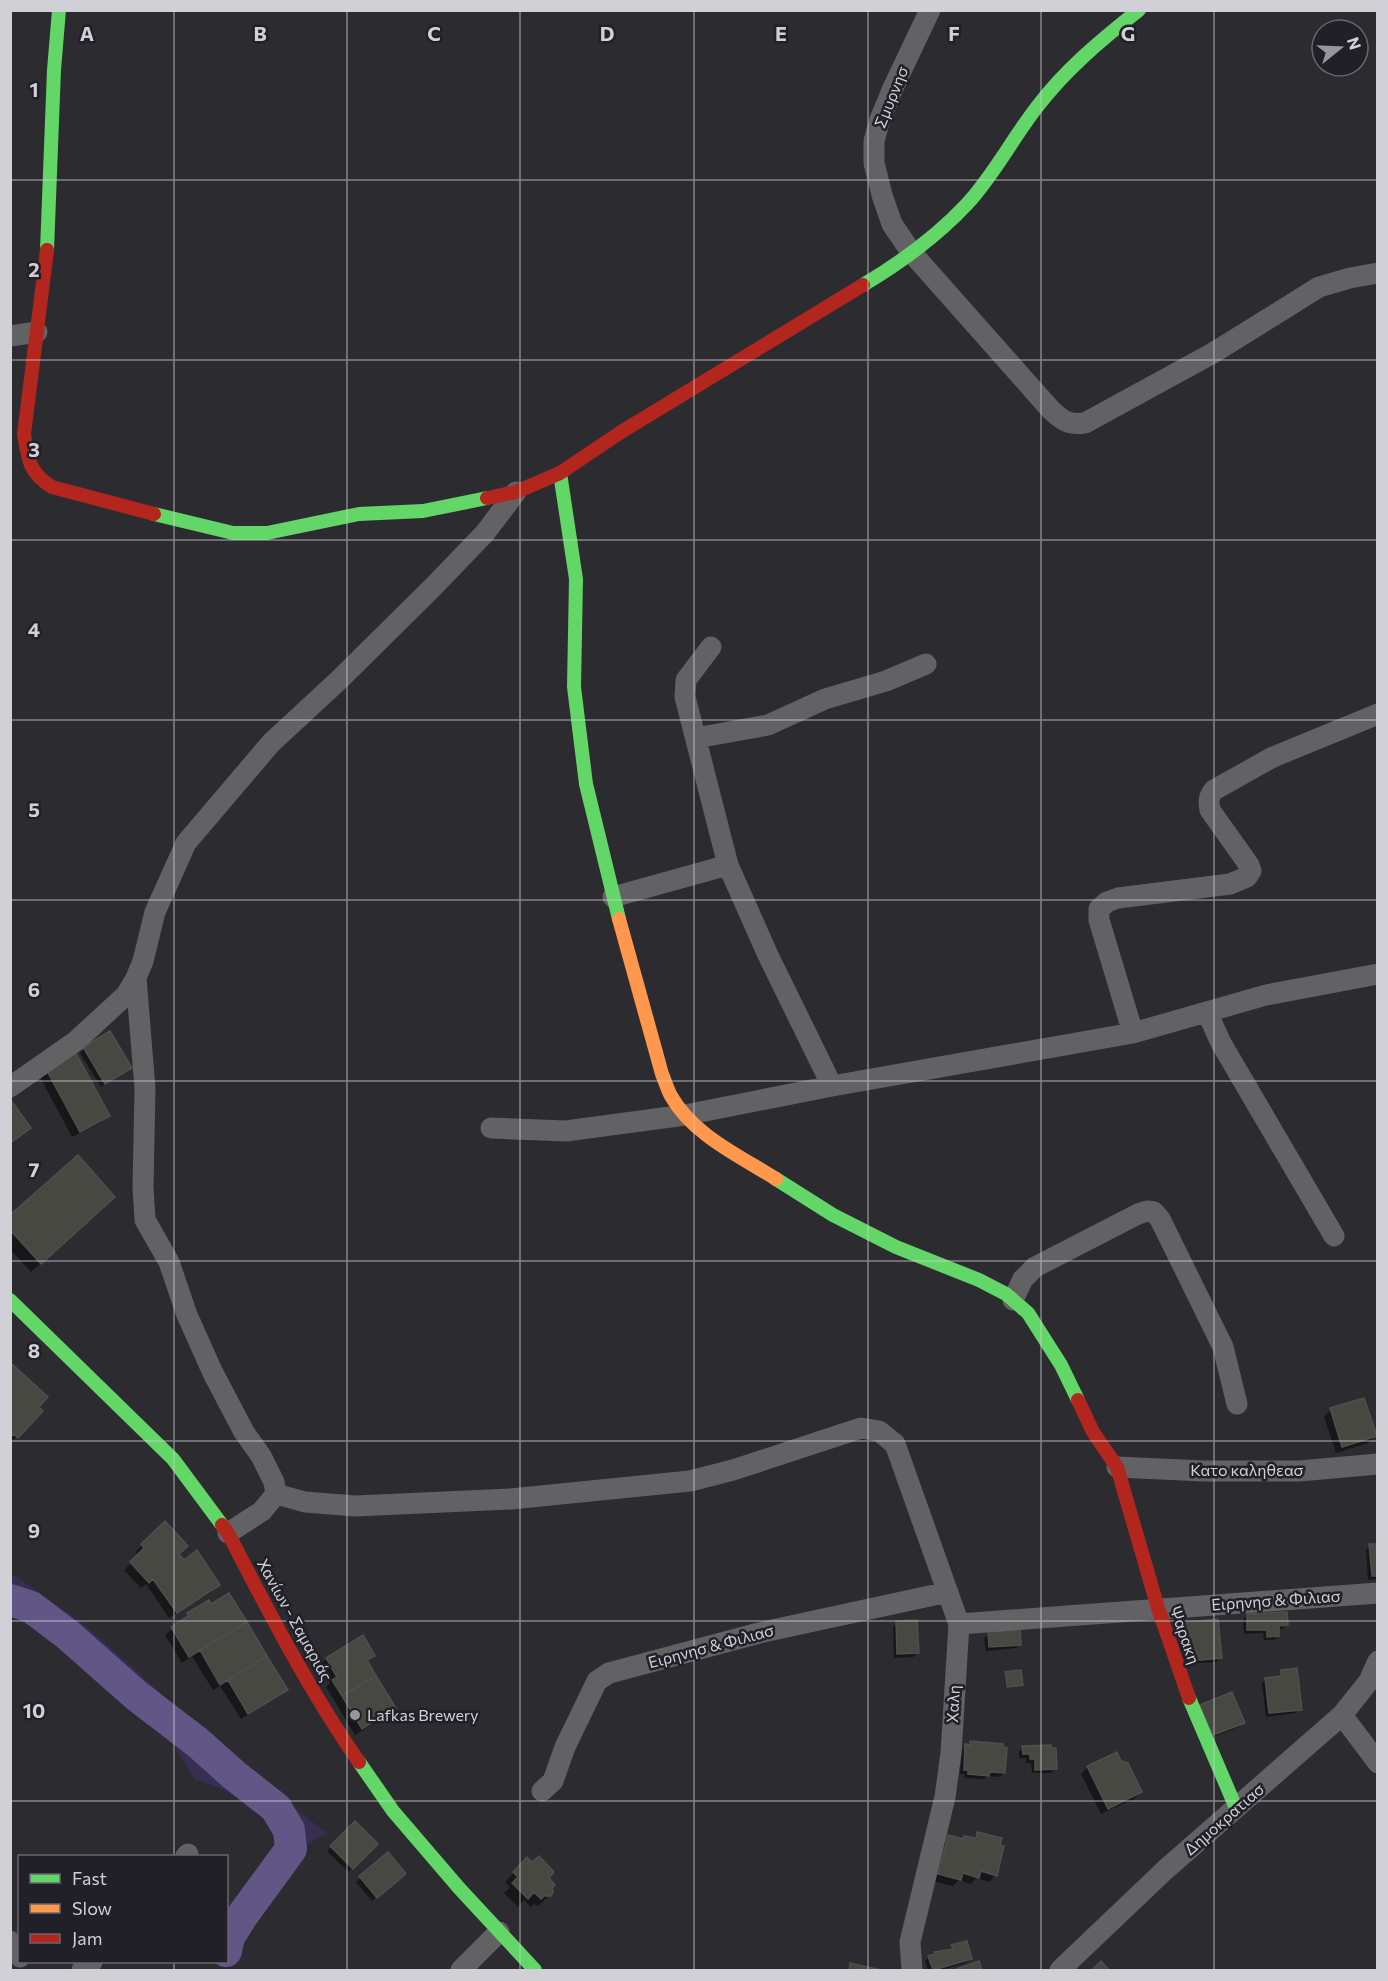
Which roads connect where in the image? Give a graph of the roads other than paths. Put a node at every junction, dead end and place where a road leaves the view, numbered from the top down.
1 (59, 10) edge
2 (930, 10) edge
3 (1139, 10) edge
4 (911, 252) junction
5 (1377, 273) edge
6 (37, 332) junction
7 (10, 336) edge
8 (560, 473) junction
9 (516, 492) junction
10 (711, 647) dead end
11 (926, 664) dead end
12 (1377, 714) edge
13 (696, 738) junction
14 (728, 865) junction
15 (613, 897) junction
16 (1377, 974) edge
17 (136, 978) junction
18 (1207, 1012) junction
19 (1133, 1033) junction
20 (832, 1086) junction
21 (10, 1087) edge
22 (685, 1115) junction
23 (491, 1128) dead end
24 (1334, 1236) dead end
25 (10, 1300) edge
26 (1013, 1300) junction
27 (1237, 1404) dead end
28 (1377, 1464) edge
29 (1117, 1467) junction
30 (276, 1494) junction
31 (228, 1533) junction
32 (948, 1592) junction
33 (1377, 1593) edge
34 (1158, 1608) junction
35 (958, 1624) junction
36 (1377, 1660) edge
37 (1342, 1715) junction
38 (1377, 1763) edge
39 (542, 1791) dead end
40 (1236, 1808) junction
41 (499, 1932) junction
42 (10, 1941) edge
43 (18, 1954) edge
44 (461, 1971) edge
45 (535, 1971) edge
46 (912, 1971) edge
47 (1060, 1971) edge

1 - 6 street
2 - 4 street, Σμυρνησ
3 - 4 street
4 - 5 street, Σμυρνησ
4 - 8 street
6 - 7 street
6 - 9 street
8 - 9 street
8 - 15 street, Ψαρακη
9 - 17 street
10 - 13 street
11 - 13 street
12 - 19 street
13 - 14 street
14 - 15 street
14 - 20 street
15 - 22 street, Ψαρακη
16 - 18 street
17 - 21 street
17 - 30 street
18 - 19 street
18 - 24 street
19 - 20 street
20 - 22 street
22 - 23 street
22 - 26 street, Ψαρακη
25 - 31 street, Χανίων - Σαμαριάς
26 - 27 street
26 - 29 street, Ψαρακη
28 - 29 street, Κατο καληθεασ
29 - 34 street, Ψαρακη
30 - 31 street
30 - 32 street, Χαλη
31 - 41 street, Χανίων - Σαμαριάς
32 - 35 street, Χαλη
32 - 39 street, Ειρηνησ & Φιλιασ
33 - 34 street, Ειρηνησ & Φιλιασ
34 - 35 street, Ειρηνησ & Φιλιασ
34 - 40 street, Ψαρακη
35 - 46 street, Χαλη
36 - 37 street, Δημοκρατιασ
37 - 38 street
37 - 40 street, Δημοκρατιασ
40 - 47 street, Δημοκρατιασ
41 - 44 street
41 - 45 street, Χανίων - Σαμαριάς
42 - 43 street

